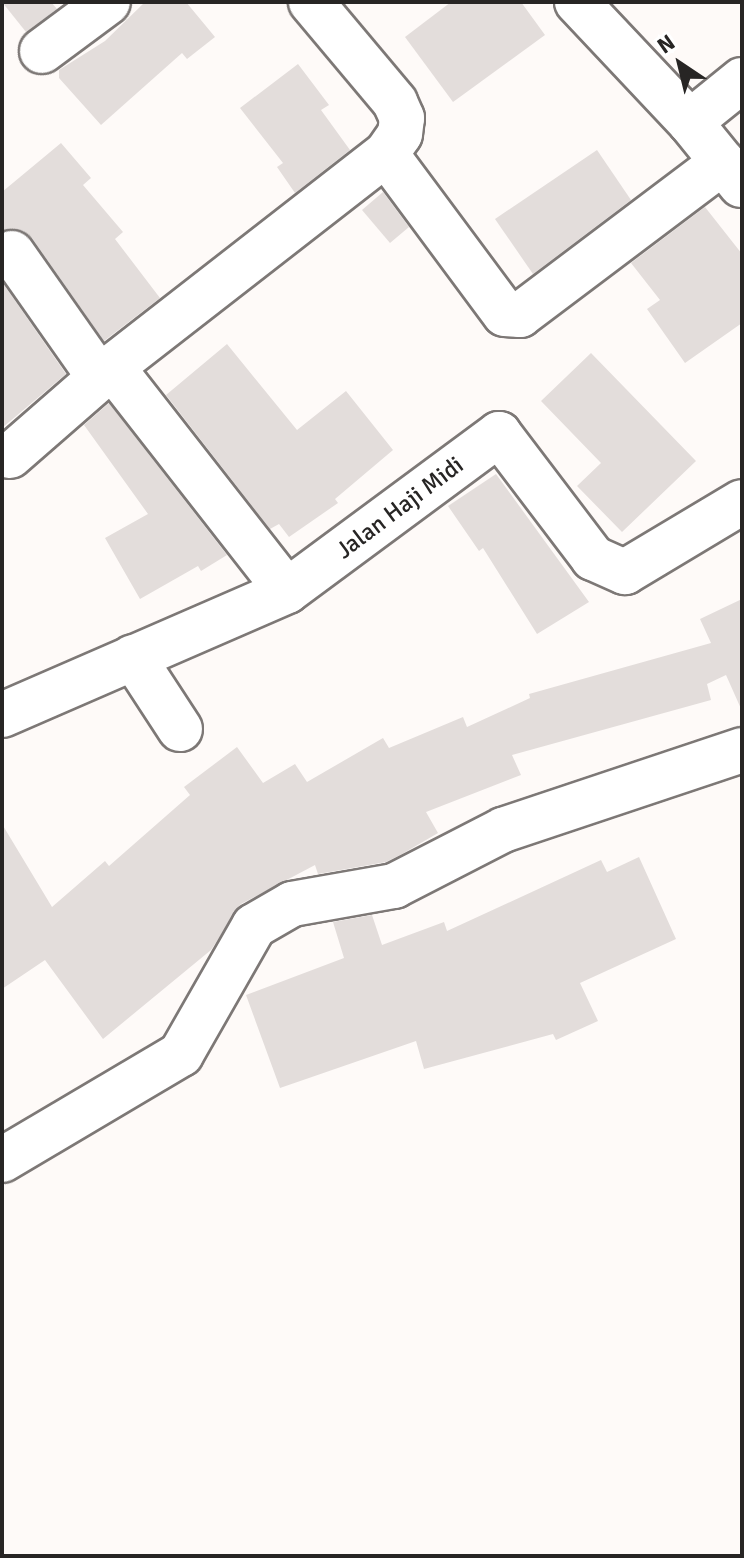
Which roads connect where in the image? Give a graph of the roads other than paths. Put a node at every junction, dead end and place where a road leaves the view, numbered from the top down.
1 (108, 2) edge
2 (311, 2) edge
3 (577, 2) edge
4 (42, 51) dead end
5 (742, 80) edge
6 (690, 122) junction
7 (386, 154) junction
8 (733, 175) edge
9 (12, 253) dead end
10 (106, 372) junction
11 (10, 456) dead end
12 (742, 502) edge
13 (287, 591) junction
14 (133, 657) junction
15 (2, 715) edge
16 (180, 729) dead end
17 (742, 750) edge
18 (2, 1160) edge

1 - 4 street
2 - 7 street
3 - 6 street
5 - 6 street
6 - 8 street
7 - 8 street
7 - 10 street
9 - 10 street
10 - 11 street
10 - 13 street
12 - 13 street, Jalan Haji Midi
13 - 14 street, Jalan Haji Midi
14 - 15 street, Jalan Haji Midi
14 - 16 street
17 - 18 street

